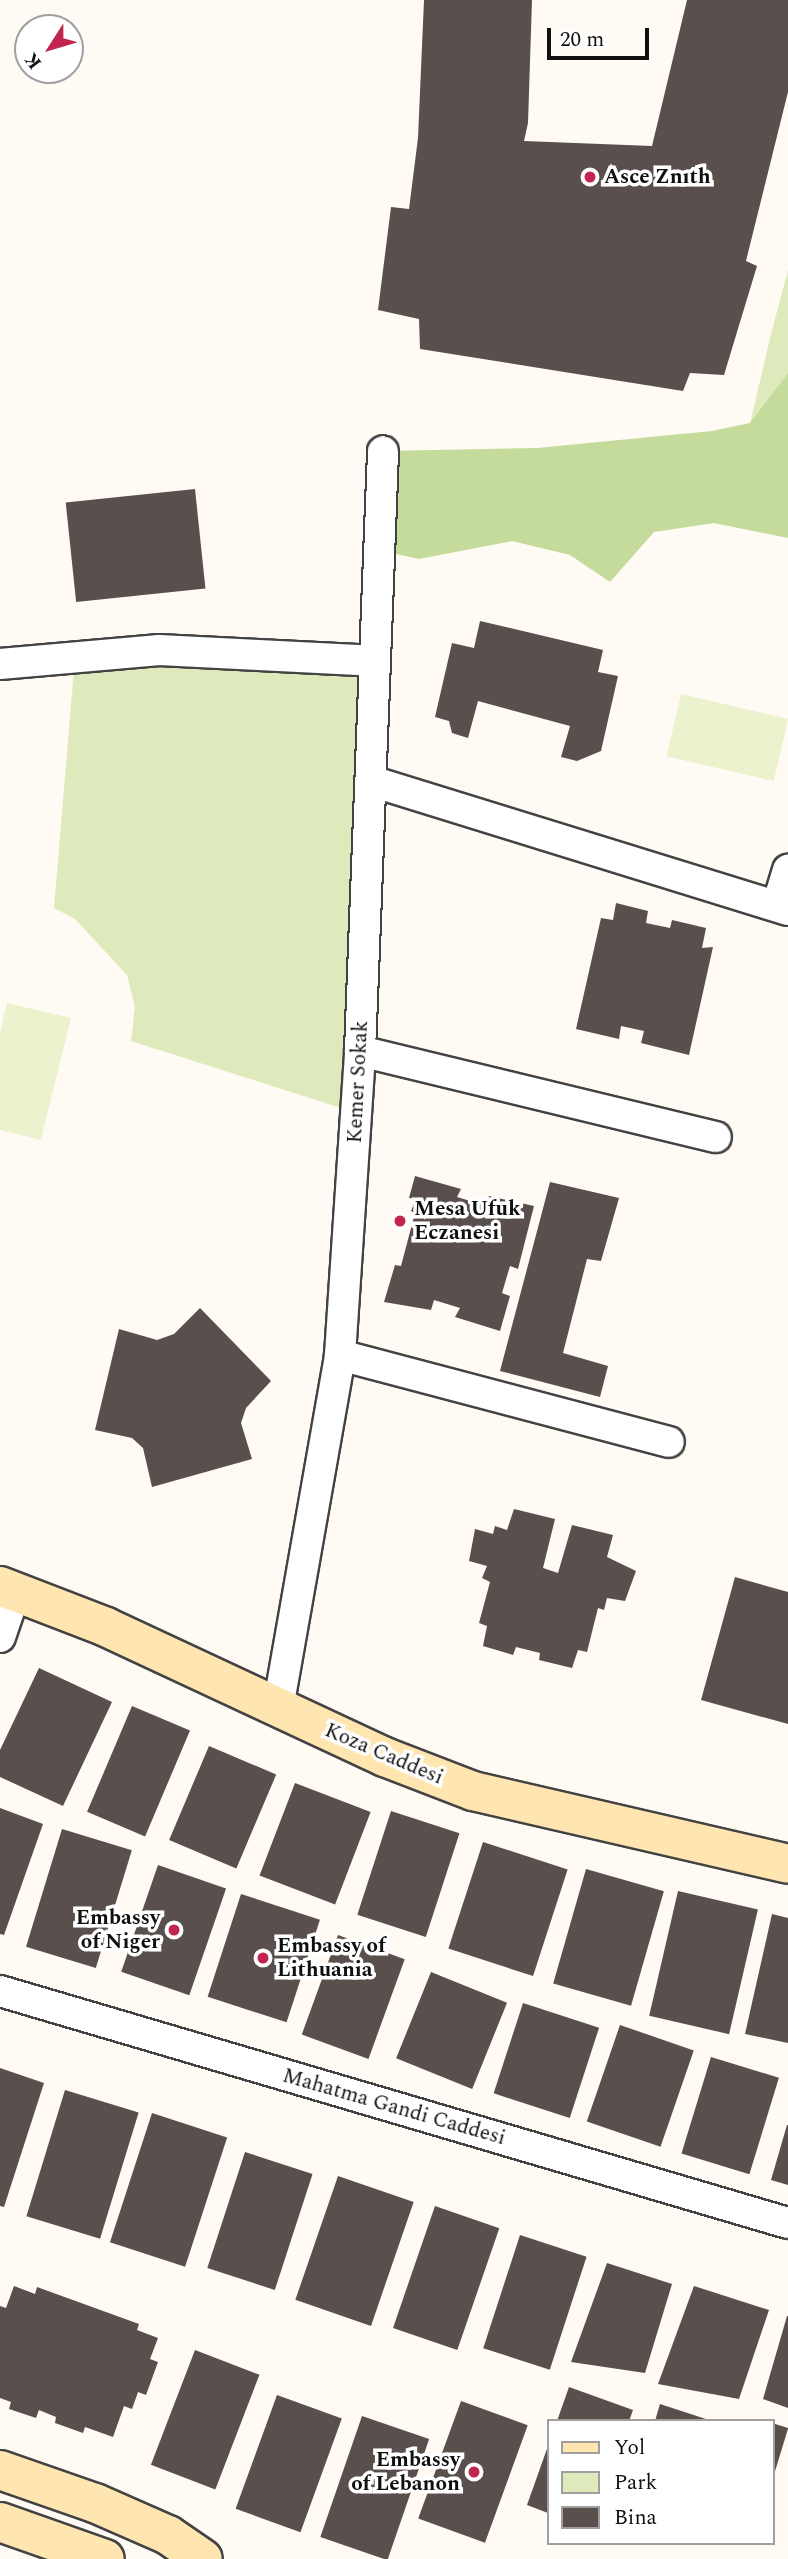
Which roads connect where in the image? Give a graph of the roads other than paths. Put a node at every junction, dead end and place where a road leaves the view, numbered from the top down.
1 (383, 452) dead end
2 (373, 661) junction
3 (0, 664) edge
4 (371, 781) junction
5 (788, 870) edge
6 (783, 908) edge
7 (360, 1051) junction
8 (716, 1138) dead end
9 (340, 1356) junction
10 (669, 1442) dead end
11 (8, 1588) edge
12 (0, 1637) edge
13 (278, 1708) junction
14 (788, 1864) edge
15 (0, 1991) edge
16 (788, 2223) edge
17 (0, 2470) edge
18 (0, 2522) edge
19 (105, 2559) edge
20 (203, 2559) edge

1 - 2 street, Kemer Sokak
2 - 3 street
2 - 4 street, Kemer Sokak
4 - 6 street
4 - 7 street, Kemer Sokak
5 - 6 street
7 - 8 street
7 - 9 street, Kemer Sokak
9 - 10 street
9 - 13 street, Kemer Sokak
11 - 12 street
11 - 13 street, Koza Caddesi
13 - 14 street, Koza Caddesi
15 - 16 street, Mahatma Gandi Caddesi
17 - 20 street
18 - 19 street

